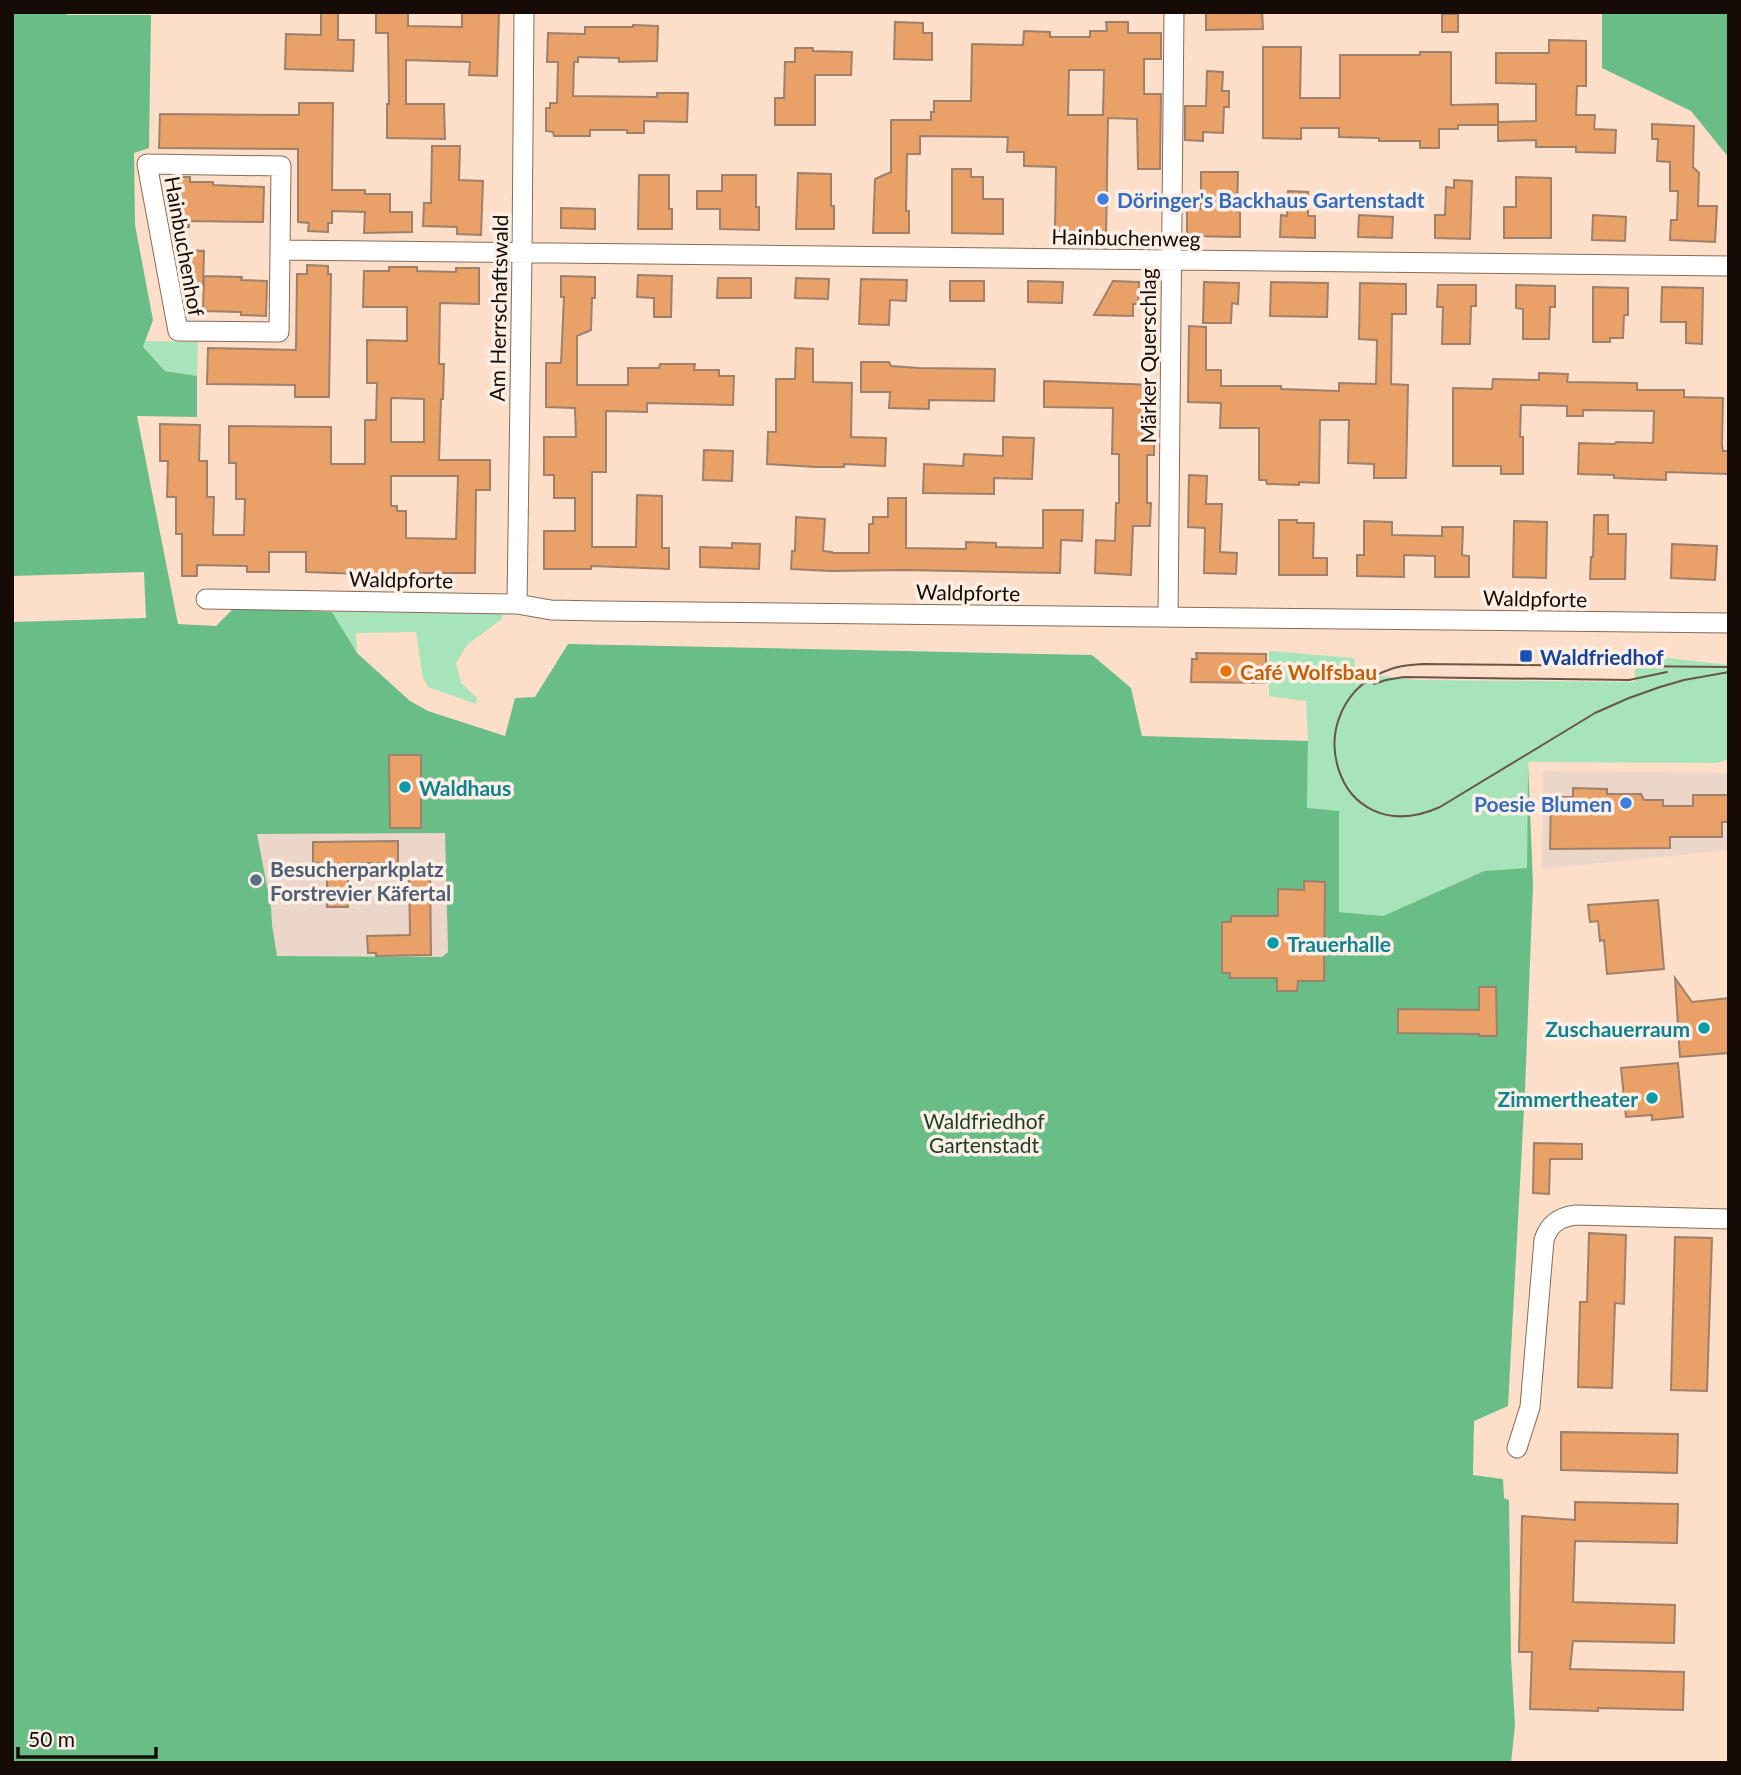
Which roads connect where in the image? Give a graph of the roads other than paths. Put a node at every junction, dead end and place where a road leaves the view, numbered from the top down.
1 (524, 12) edge
2 (1174, 12) edge
3 (280, 250) junction
4 (522, 254) junction
5 (1170, 260) junction
6 (1729, 266) edge
7 (206, 599) dead end
8 (517, 604) junction
9 (1168, 617) junction
10 (1729, 623) edge
11 (1729, 1219) edge
12 (1517, 1448) dead end

1 - 4 street, Am Herrschaftswald
2 - 5 street, Märker Querschlag
3 - 3 street, Hainbuchenhof
3 - 4 street
4 - 5 street, Hainbuchenweg
4 - 8 street, Am Herrschaftswald
5 - 6 street, Hainbuchenweg
5 - 9 street, Märker Querschlag
7 - 8 street, Waldpforte
8 - 9 street, Waldpforte
9 - 10 street, Waldpforte
11 - 12 street

